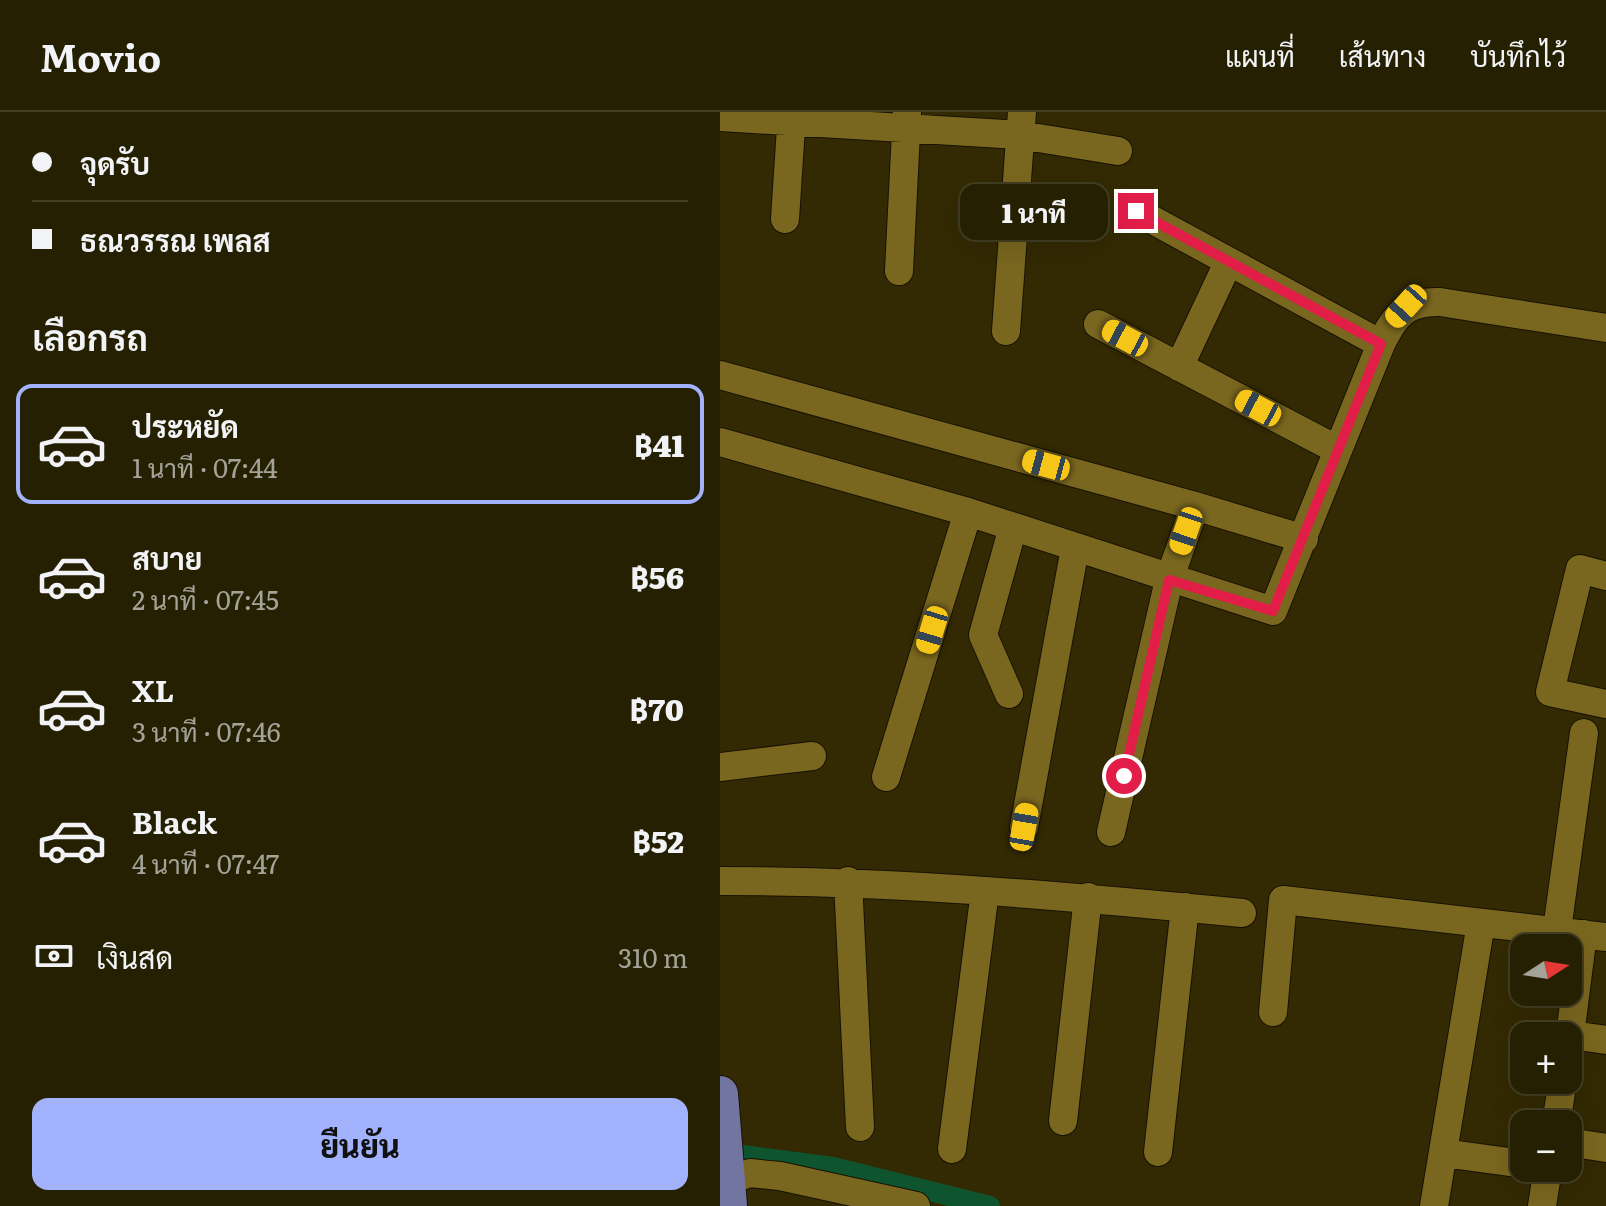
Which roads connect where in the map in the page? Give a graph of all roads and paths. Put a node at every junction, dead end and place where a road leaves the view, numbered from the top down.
1 (720, 117) edge
2 (792, 117) edge
3 (907, 120) edge
4 (1021, 124) edge
5 (1118, 151) dead end
6 (1136, 211) dead end
7 (785, 219) dead end
8 (1228, 263) junction
9 (899, 271) dead end
10 (1098, 324) dead end
11 (1606, 328) edge
12 (1006, 331) dead end
13 (1381, 344) junction
14 (1179, 367) junction
15 (720, 375) edge
16 (720, 442) edge
17 (1336, 449) junction
18 (1195, 506) junction
19 (968, 512) junction
20 (1013, 527) junction
21 (1304, 539) junction
22 (1075, 548) junction
23 (1606, 576) edge
24 (1169, 580) junction
25 (1009, 694) dead end
26 (1606, 704) edge
27 (1584, 733) dead end
28 (812, 756) dead end
29 (720, 767) edge
30 (886, 777) dead end
31 (1024, 827) dead end
32 (1111, 832) dead end
33 (720, 881) edge
34 (848, 881) junction
35 (985, 891) junction
36 (1088, 897) junction
37 (1185, 907) junction
38 (1242, 913) dead end
39 (1481, 923) junction
40 (1582, 934) edge
41 (1273, 1012) dead end
42 (1606, 1040) edge
43 (1582, 1042) edge
44 (721, 1110) edge
45 (1063, 1121) dead end
46 (860, 1127) dead end
47 (1582, 1144) edge
48 (1606, 1148) edge
49 (952, 1149) dead end
50 (1158, 1152) dead end
51 (1443, 1153) junction
52 (1510, 1162) edge
53 (1546, 1182) edge
54 (726, 1184) edge
55 (916, 1206) edge
56 (1434, 1206) edge
57 (1542, 1206) edge

1 - 2 street
2 - 3 street
2 - 7 street
3 - 4 street
3 - 9 street
4 - 5 street
4 - 12 street
6 - 8 street
8 - 13 street
8 - 14 street
10 - 14 street
11 - 13 street
13 - 17 street
14 - 17 street
15 - 18 street
16 - 19 street
17 - 21 street
18 - 21 street
18 - 24 street
19 - 20 street
19 - 30 street
20 - 22 street
20 - 25 street
21 - 24 street
22 - 24 street
22 - 31 street
23 - 26 street
24 - 32 street
27 - 40 street
28 - 29 street
33 - 34 street
34 - 35 street
34 - 46 street
35 - 36 street
35 - 49 street
36 - 37 street
36 - 45 street
37 - 38 street
37 - 50 street
39 - 40 street
39 - 41 street
39 - 51 street
42 - 43 street
44 - 54 main road
47 - 48 street
51 - 52 street
51 - 56 street
53 - 57 street
54 - 55 street

